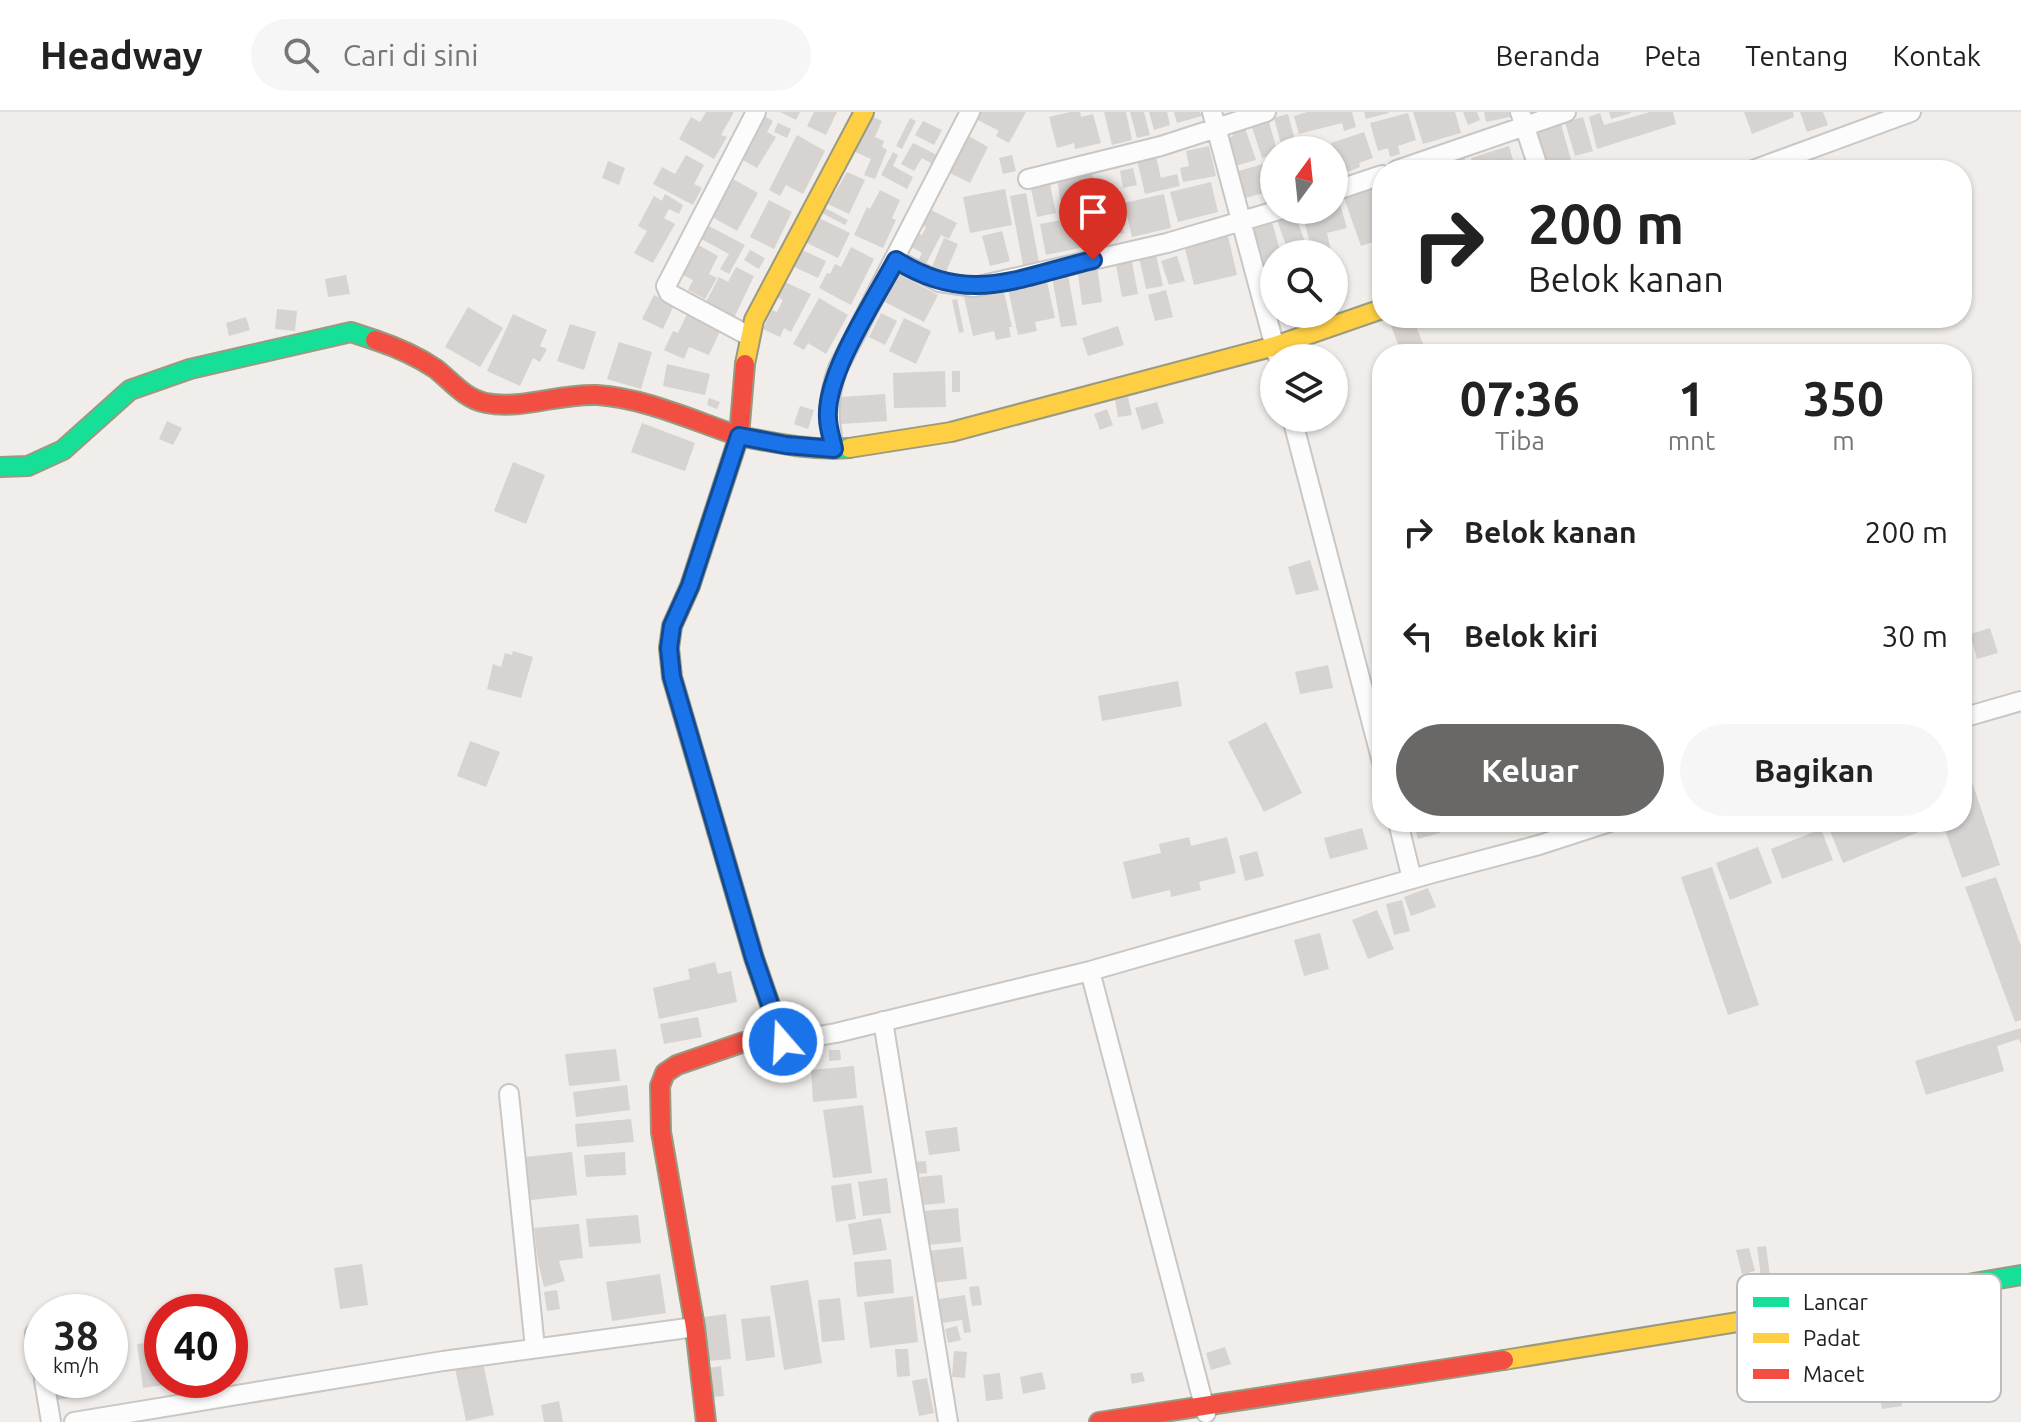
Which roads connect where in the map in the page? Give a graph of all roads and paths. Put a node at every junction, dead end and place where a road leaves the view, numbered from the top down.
1 (756, 112) edge
2 (864, 112) edge
3 (970, 112) edge
4 (1266, 112) edge
5 (1566, 112) edge
6 (1911, 112) edge
7 (1522, 119) edge
8 (1214, 120) edge
9 (1422, 160) edge
10 (1536, 160) edge
11 (1780, 160) edge
12 (1372, 178) edge
13 (1028, 179) dead end
14 (1348, 186) edge
15 (1260, 217) edge
16 (1242, 223) junction
17 (896, 260) junction
18 (1372, 313) edge
19 (749, 336) junction
20 (1274, 344) edge
21 (1296, 344) edge
22 (1260, 356) edge
23 (1296, 432) edge
24 (739, 436) junction
25 (834, 449) junction
26 (0, 467) edge
27 (2021, 701) edge
28 (1972, 715) edge
29 (1372, 724) edge
30 (1400, 832) edge
31 (1579, 832) edge
32 (1412, 879) junction
33 (1090, 971) junction
34 (883, 1021) junction
35 (783, 1042) junction
36 (509, 1094) dead end
37 (2021, 1275) edge
38 (2001, 1278) edge
39 (1737, 1324) edge
40 (695, 1327) junction
41 (535, 1348) junction
42 (47, 1398) edge
43 (1207, 1414) edge
44 (51, 1422) edge
45 (74, 1422) edge
46 (706, 1422) edge
47 (948, 1422) edge
48 (1099, 1422) edge

1 - 19 street
2 - 19 main road
3 - 17 street
4 - 8 street
5 - 7 street
6 - 11 street
7 - 9 street
7 - 10 street
8 - 13 street
8 - 16 street
12 - 14 street
15 - 16 street
16 - 17 street
16 - 20 street
17 - 25 street
18 - 21 main road
19 - 24 main road
22 - 25 main road
23 - 29 street
24 - 25 main road
24 - 26 main road
24 - 35 main road
27 - 28 street
30 - 32 street
31 - 32 street
32 - 33 street
33 - 34 street
33 - 43 street
34 - 35 street
34 - 47 street
35 - 40 main road
36 - 41 street
37 - 38 main road
39 - 43 main road
40 - 41 street
40 - 46 main road
41 - 45 street
42 - 44 street
43 - 48 main road

